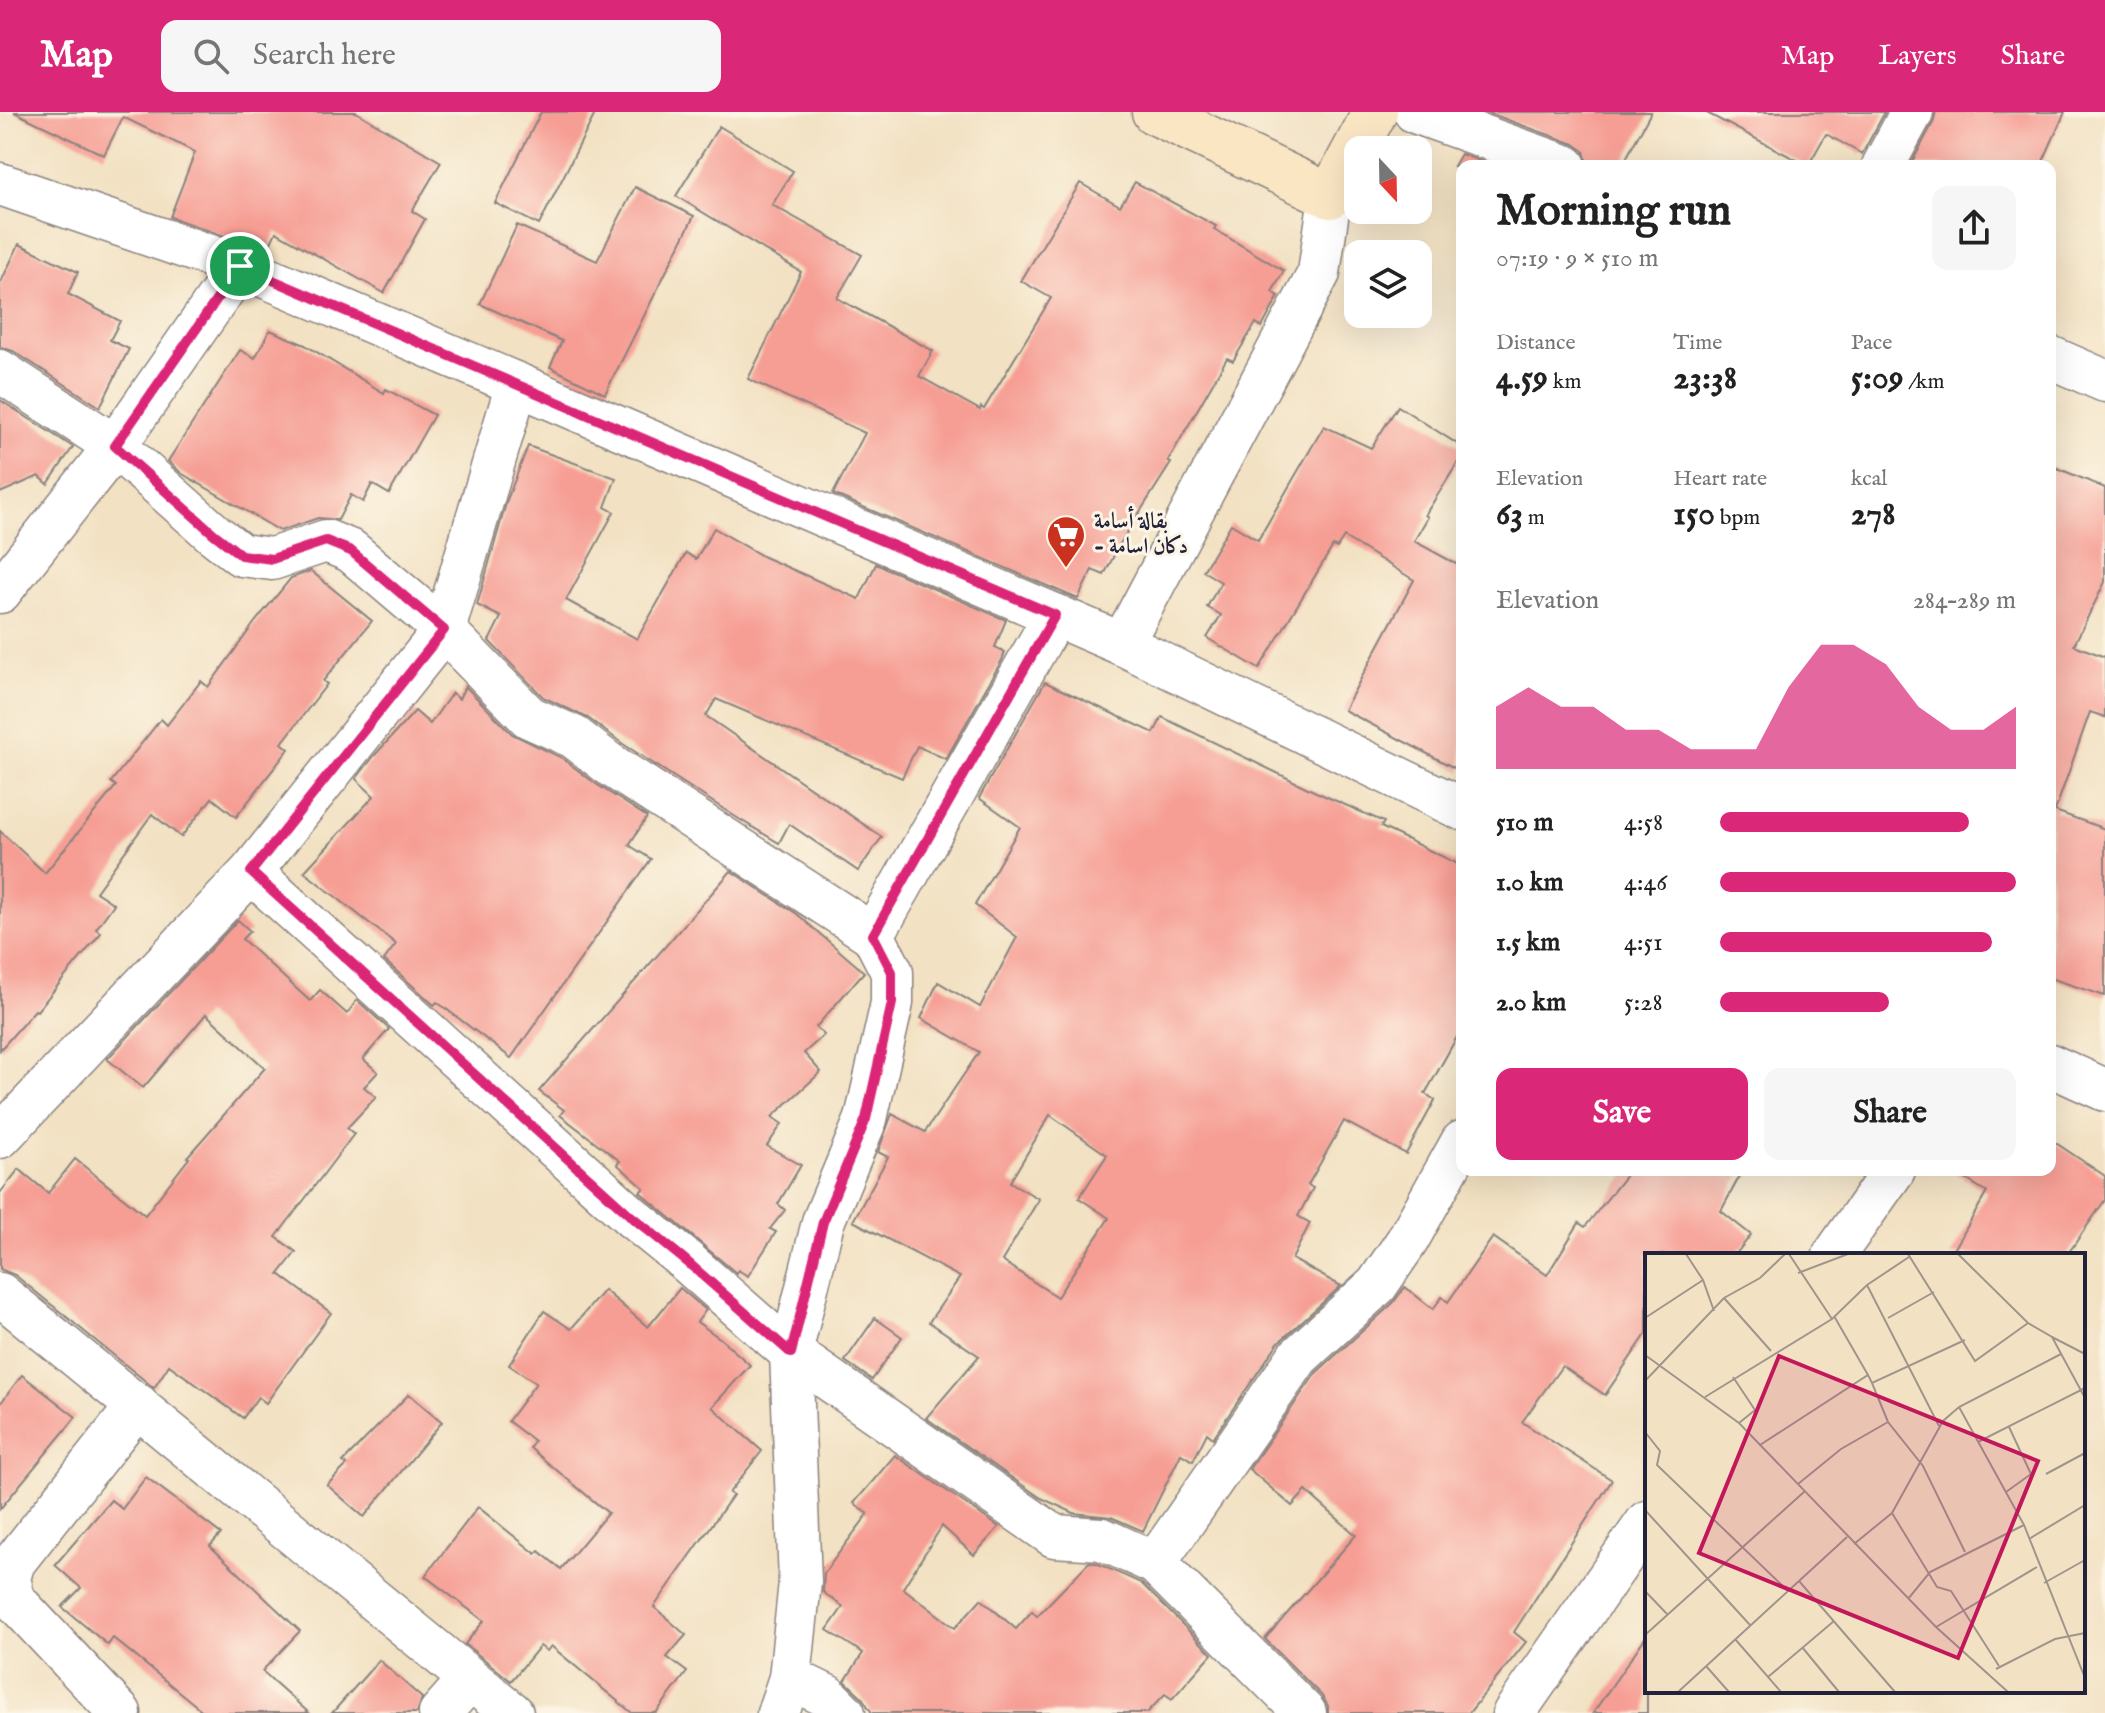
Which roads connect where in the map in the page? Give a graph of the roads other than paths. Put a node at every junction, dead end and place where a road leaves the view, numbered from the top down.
1 (1154, 112) edge
2 (1375, 112) edge
3 (1415, 112) edge
4 (1912, 112) edge
5 (1548, 160) edge
6 (1886, 160) edge
7 (0, 184) edge
8 (1330, 196) junction
9 (240, 266) junction
10 (2056, 360) edge
11 (0, 371) edge
12 (2105, 381) edge
13 (517, 384) junction
14 (115, 446) junction
15 (0, 592) edge
16 (1055, 615) junction
17 (444, 630) junction
18 (1122, 644) junction
19 (1456, 806) edge
20 (251, 872) junction
21 (873, 935) junction
22 (2056, 1068) edge
23 (2105, 1090) edge
24 (0, 1137) edge
25 (1456, 1153) edge
26 (1890, 1176) edge
27 (1835, 1253) edge
28 (0, 1294) edge
29 (791, 1353) junction
30 (138, 1405) junction
31 (1645, 1525) edge
32 (1155, 1563) junction
33 (470, 1679) junction
34 (784, 1696) edge
35 (120, 1713) edge
36 (440, 1713) edge
37 (512, 1713) edge
38 (844, 1713) edge
39 (1305, 1713) edge
40 (1514, 1713) edge

1 - 8 street
2 - 8 street
3 - 5 street
4 - 6 street
7 - 9 street
8 - 18 street
9 - 13 street
9 - 14 street
10 - 12 street
11 - 14 street
13 - 16 street
13 - 17 street
14 - 15 street
14 - 17 street
16 - 18 street
16 - 21 street
17 - 20 street
17 - 21 street
18 - 19 street
20 - 24 street
20 - 29 street
21 - 29 street
22 - 23 street
25 - 32 street
26 - 27 street
28 - 30 street
29 - 32 street
29 - 34 street
30 - 33 street
30 - 35 street
31 - 40 street
32 - 39 street
33 - 36 street
33 - 37 street
34 - 38 street

